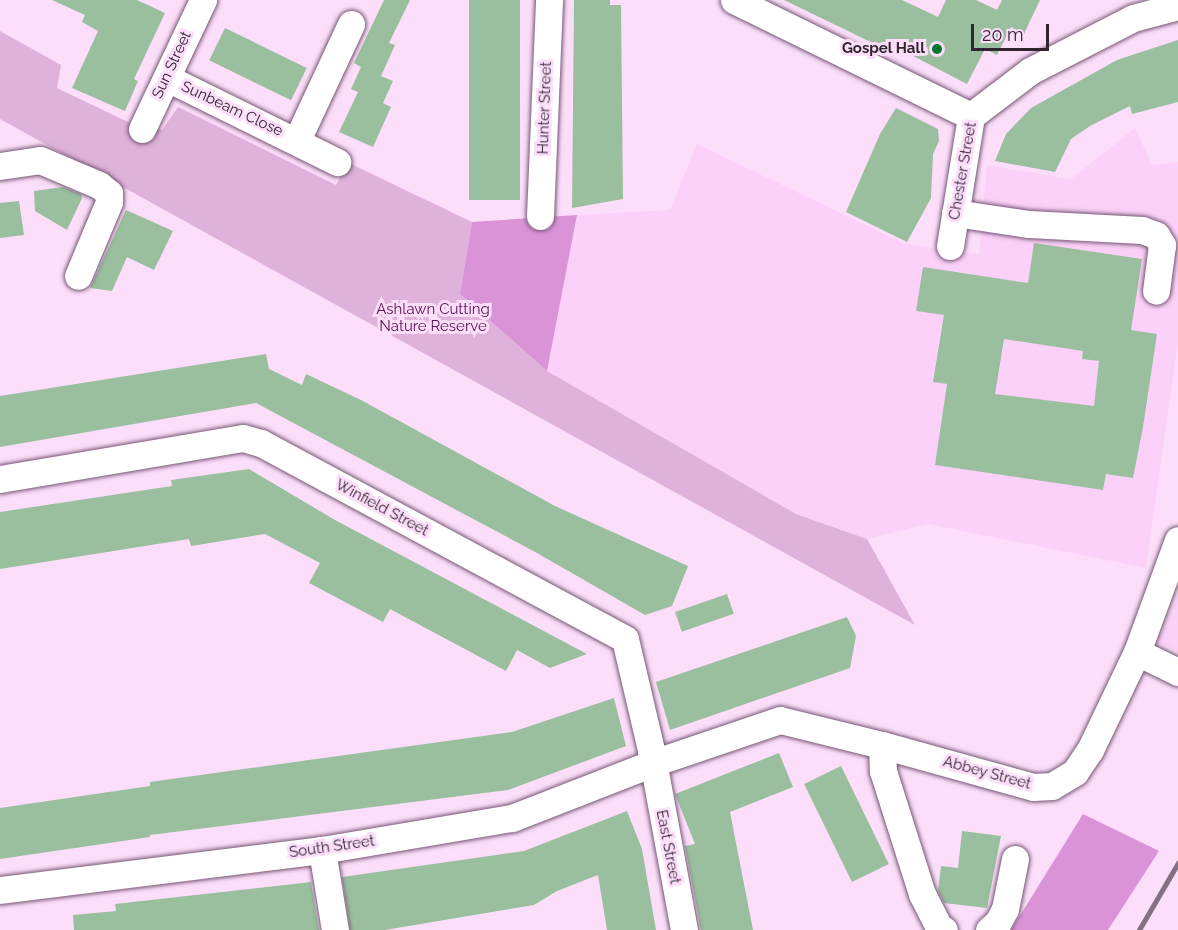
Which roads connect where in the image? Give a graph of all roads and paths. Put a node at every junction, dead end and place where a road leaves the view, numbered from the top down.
1 (203, 0) edge
2 (549, 0) edge
3 (734, 0) edge
4 (1178, 6) edge
5 (351, 24) dead end
6 (167, 78) junction
7 (971, 116) junction
8 (141, 129) dead end
9 (297, 140) junction
10 (338, 162) dead end
11 (0, 166) edge
12 (955, 213) junction
13 (540, 216) dead end
14 (951, 246) dead end
15 (78, 276) dead end
16 (1156, 291) dead end
17 (0, 479) edge
18 (1178, 540) edge
19 (1137, 652) junction
20 (1178, 672) edge
21 (882, 745) junction
22 (653, 763) junction
23 (322, 850) junction
24 (1015, 859) dead end
25 (0, 890) edge
26 (335, 930) edge
27 (684, 930) edge
28 (944, 930) edge
29 (989, 930) edge

1 - 6 street, Sun Street
2 - 13 street, Hunter Street
3 - 7 street
4 - 7 street, Chester Street
5 - 9 street, Sunbeam Close
6 - 8 street, Sun Street
6 - 9 street, Sunbeam Close
7 - 12 street, Chester Street
9 - 10 street, Sunbeam Close
11 - 15 street
12 - 14 street, Chester Street
12 - 16 street
17 - 22 street, Winfield Street
18 - 19 street, Abbey Street
19 - 20 street
19 - 21 street, Abbey Street
21 - 22 street, Abbey Street
21 - 28 street
22 - 23 street, South Street
22 - 27 street, East Street
23 - 25 street, South Street
23 - 26 street
24 - 29 street

